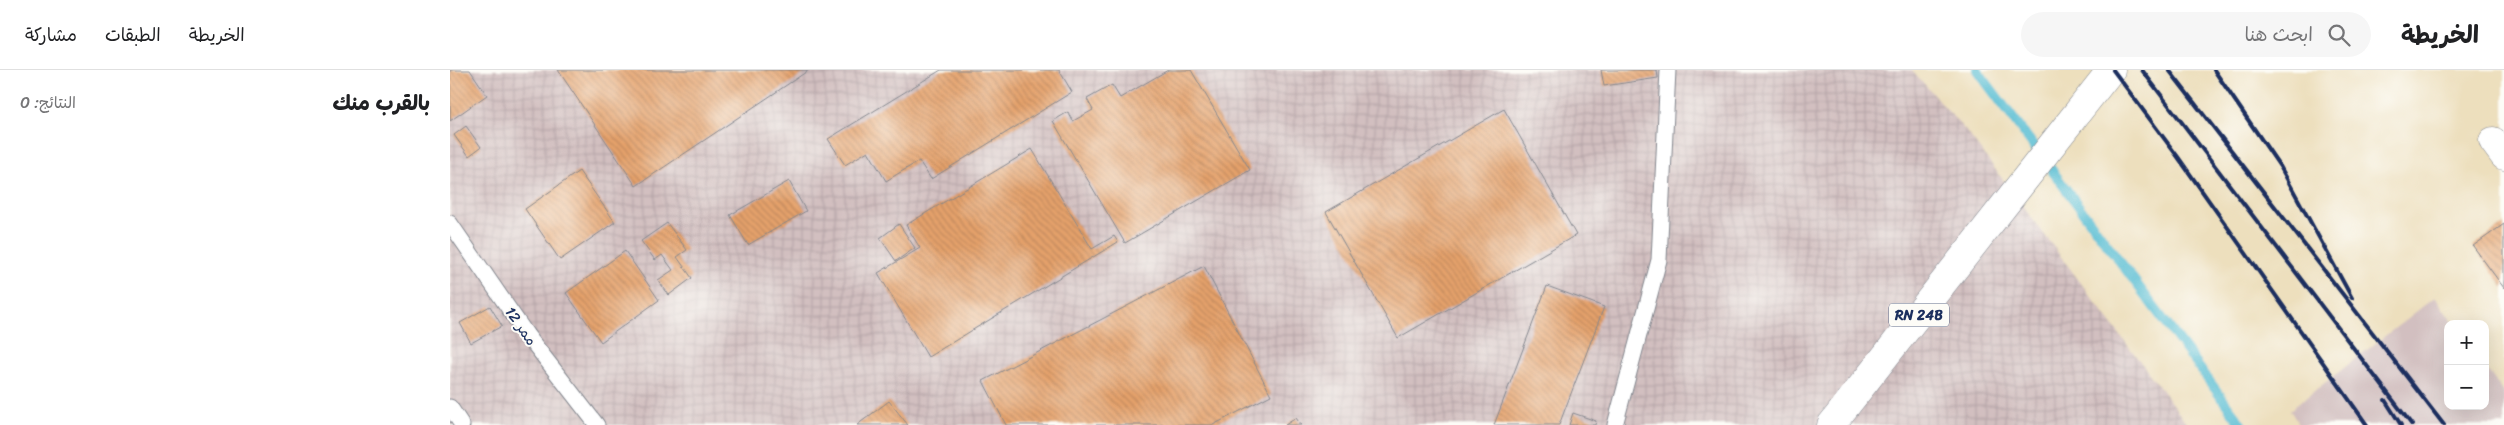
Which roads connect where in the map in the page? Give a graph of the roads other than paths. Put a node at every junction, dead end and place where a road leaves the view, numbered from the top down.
1 (1668, 70) edge
2 (2111, 70) edge
3 (450, 223) edge
4 (450, 407) edge
5 (462, 425) edge
6 (596, 425) edge
7 (1615, 425) edge
8 (1831, 425) edge

1 - 7 lane
2 - 8 main road, RN 24B
3 - 6 lane, ممر 12
4 - 5 lane

